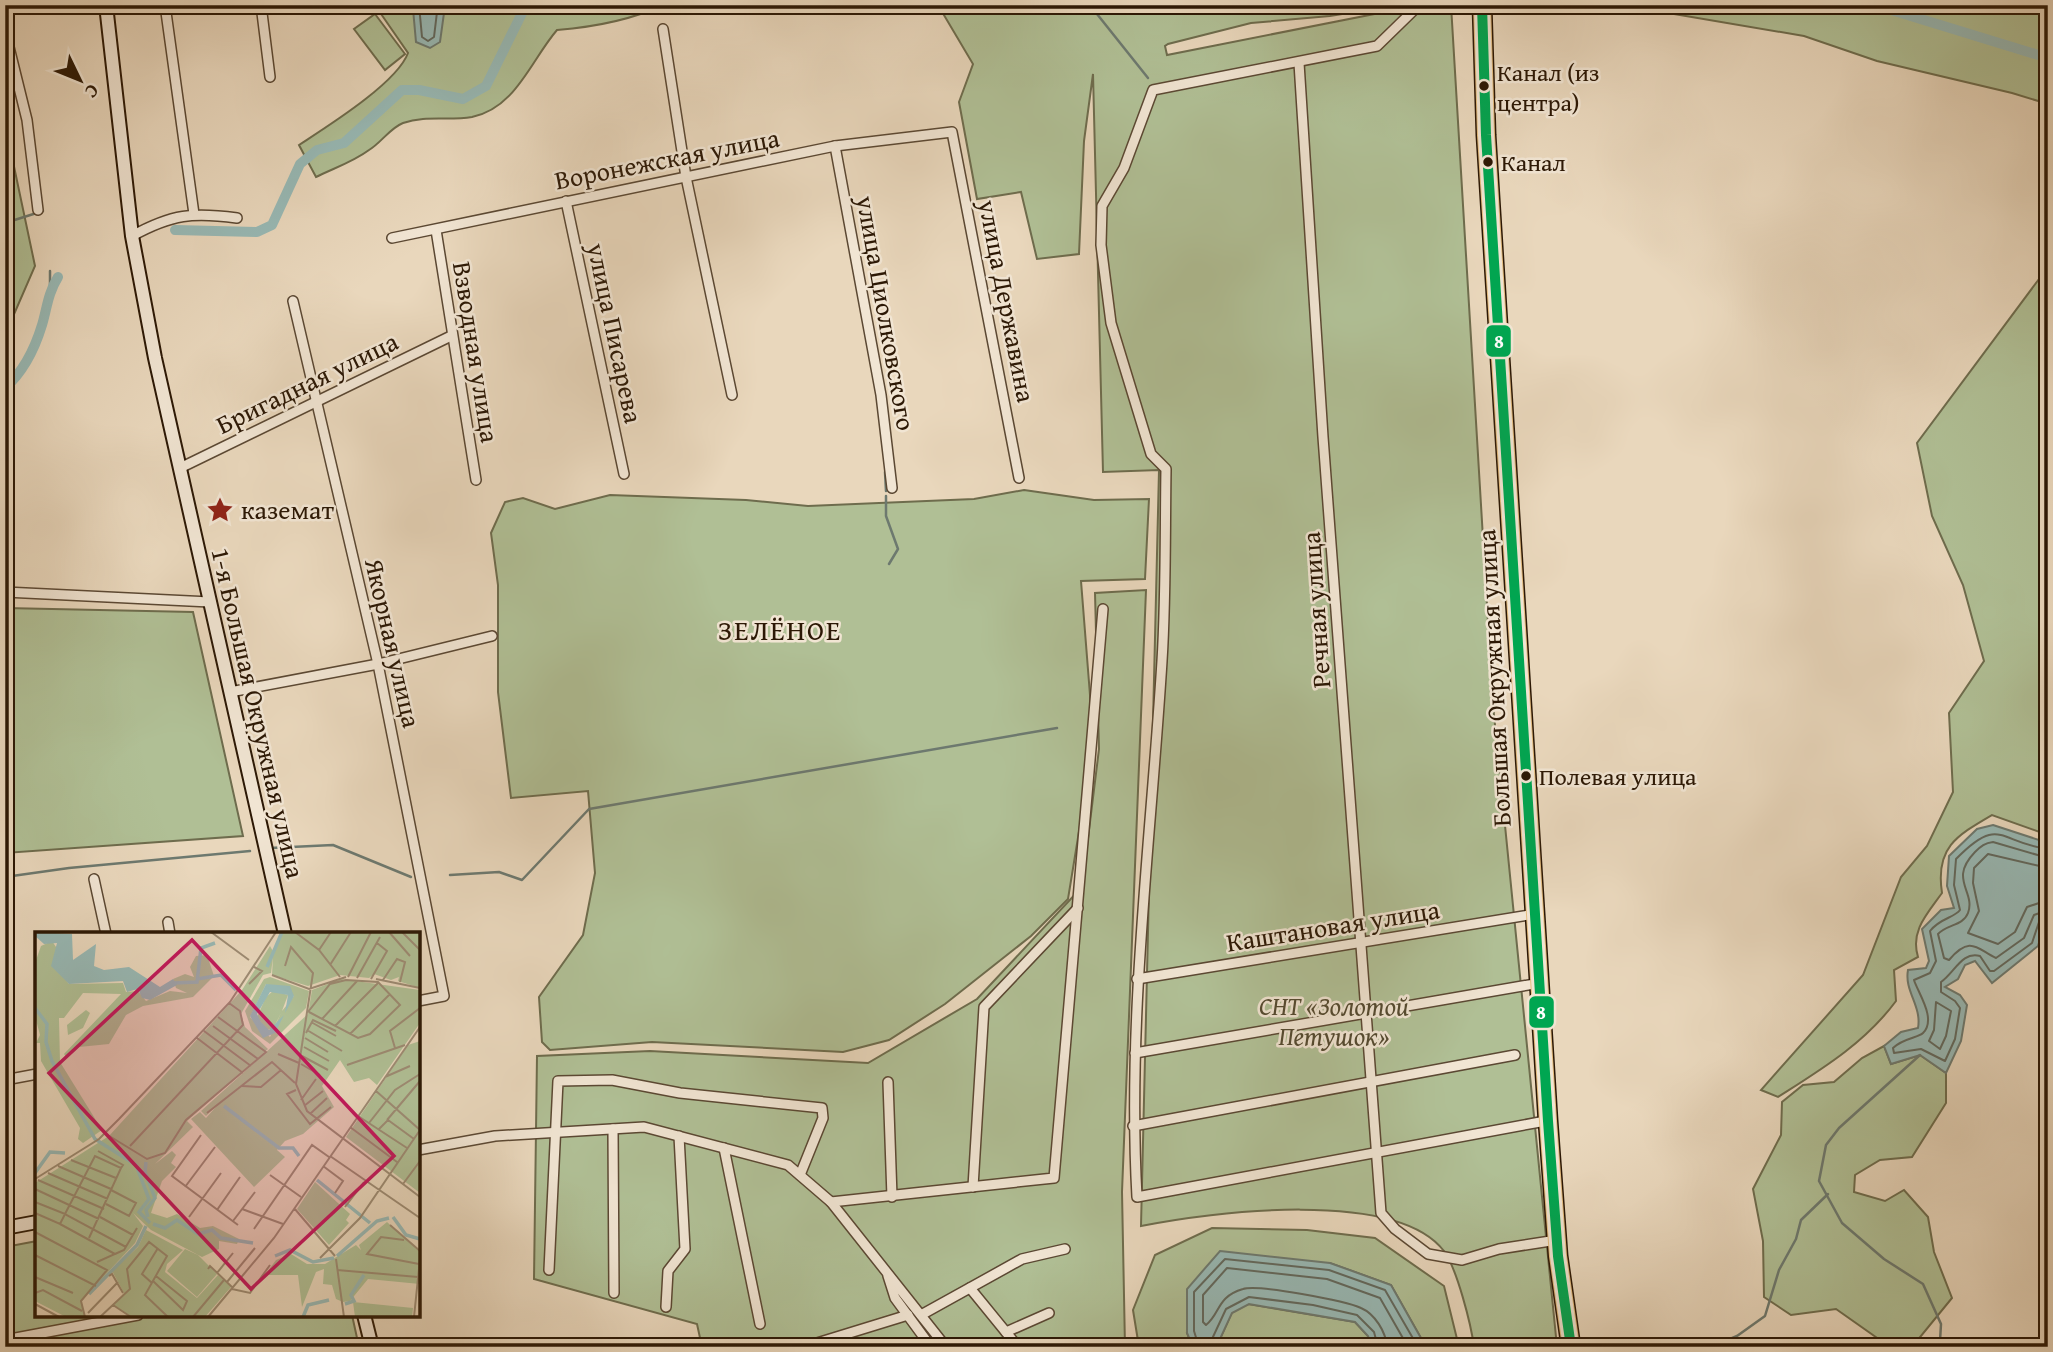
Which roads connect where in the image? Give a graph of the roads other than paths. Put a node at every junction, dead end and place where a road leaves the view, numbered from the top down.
1 (106, 5) edge
2 (164, 5) edge
3 (261, 5) edge
4 (1440, 5) edge
5 (1482, 5) edge
6 (663, 29) dead end
7 (5, 31) edge
8 (1299, 63) junction
9 (270, 77) dead end
10 (952, 132) joint
11 (835, 146) junction
12 (686, 177) junction
13 (566, 201) junction
14 (37, 211) dead end
15 (194, 214) junction
16 (237, 218) dead end
17 (436, 230) junction
18 (132, 236) junction
19 (392, 238) dead end
20 (293, 300) dead end
21 (451, 336) junction
22 (732, 395) dead end
23 (315, 403) junction
24 (180, 468) junction
25 (624, 474) dead end
26 (1019, 478) dead end
27 (476, 480) dead end
28 (892, 488) dead end
29 (5, 592) edge
30 (210, 601) junction
31 (1103, 609) dead end
32 (492, 636) dead end
33 (378, 664) junction
34 (230, 692) junction
35 (94, 879) dead end
36 (1079, 908) junction
37 (1535, 914) junction
38 (168, 922) dead end
39 (106, 932) edge
40 (170, 932) edge
41 (285, 932) edge
42 (1362, 942) junction
43 (1137, 979) junction
44 (1540, 983) junction
45 (420, 1001) edge
46 (1367, 1013) junction
47 (1135, 1053) junction
48 (5, 1054) edge
49 (1515, 1055) dead end
50 (35, 1074) edge
51 (7, 1079) edge
52 (888, 1082) dead end
53 (1372, 1083) junction
54 (1540, 1122) dead end
55 (1133, 1126) junction
56 (613, 1129) junction
57 (554, 1132) junction
58 (679, 1136) junction
59 (724, 1148) junction
60 (420, 1150) edge
61 (1377, 1153) junction
62 (800, 1175) junction
63 (973, 1187) junction
64 (892, 1197) junction
65 (831, 1202) junction
66 (35, 1223) edge
67 (5, 1228) edge
68 (1557, 1240) junction
69 (1065, 1249) dead end
70 (885, 1268) junction
71 (549, 1270) dead end
72 (970, 1288) junction
73 (614, 1293) dead end
74 (666, 1307) dead end
75 (1049, 1313) dead end
76 (908, 1315) junction
77 (921, 1315) junction
78 (127, 1317) edge
79 (364, 1317) edge
80 (760, 1324) dead end
81 (1006, 1332) junction
82 (5, 1340) edge
83 (372, 1347) edge
84 (804, 1347) edge
85 (931, 1347) edge
86 (946, 1347) edge
87 (1018, 1347) edge
88 (1572, 1347) edge

1 - 18 street, 1-я Большая Окружная улица
2 - 15 street
3 - 9 street
4 - 8 street
5 - 37 highway, Большая Окружная улица
6 - 12 street
7 - 14 street
8 - 42 street, Речная улица
8 - 43 street
10 - 11 street, Воронежская улица
10 - 26 street, улица Державина
11 - 12 street, Воронежская улица
11 - 28 street, улица Циолковского
12 - 13 street, Воронежская улица
12 - 22 street
13 - 17 street, Воронежская улица
13 - 25 street, улица Писарева
15 - 16 street
15 - 18 street
17 - 19 street, Воронежская улица
17 - 21 street, Взводная улица
18 - 24 street, 1-я Большая Окружная улица
20 - 23 street, Якорная улица
21 - 23 street, Бригадная улица
21 - 27 street, Взводная улица
23 - 24 street, Бригадная улица
23 - 33 street, Якорная улица
24 - 30 street, 1-я Большая Окружная улица
29 - 30 street
30 - 34 street, 1-я Большая Окружная улица
31 - 36 street
32 - 33 street
33 - 34 street
33 - 45 street, Якорная улица
34 - 41 street, 1-я Большая Окружная улица
35 - 39 street
36 - 63 street
36 - 63 street
37 - 42 street, Каштановая улица
37 - 44 highway, Большая Окружная улица
38 - 40 street
42 - 43 street, Каштановая улица
42 - 46 street, Речная улица
43 - 47 street
44 - 46 street
44 - 68 highway, Большая Окружная улица
46 - 47 street
46 - 53 street, Речная улица
47 - 55 street
48 - 51 street
49 - 53 street
50 - 51 street
52 - 64 street
53 - 55 street
53 - 61 street, Речная улица
54 - 61 street
55 - 61 street
56 - 57 street
56 - 58 street
56 - 73 street
57 - 60 street
57 - 62 street
57 - 71 street
58 - 59 street
58 - 74 street
59 - 62 street
59 - 80 street
61 - 68 street, Речная улица
62 - 65 street
63 - 64 street
64 - 65 street
65 - 70 street
66 - 67 street
68 - 88 highway, Большая Окружная улица
69 - 72 street
70 - 76 street
70 - 77 street
72 - 77 street
72 - 81 street
75 - 81 street
76 - 84 street
76 - 85 street
77 - 86 street
78 - 82 street
79 - 83 street
81 - 87 street

